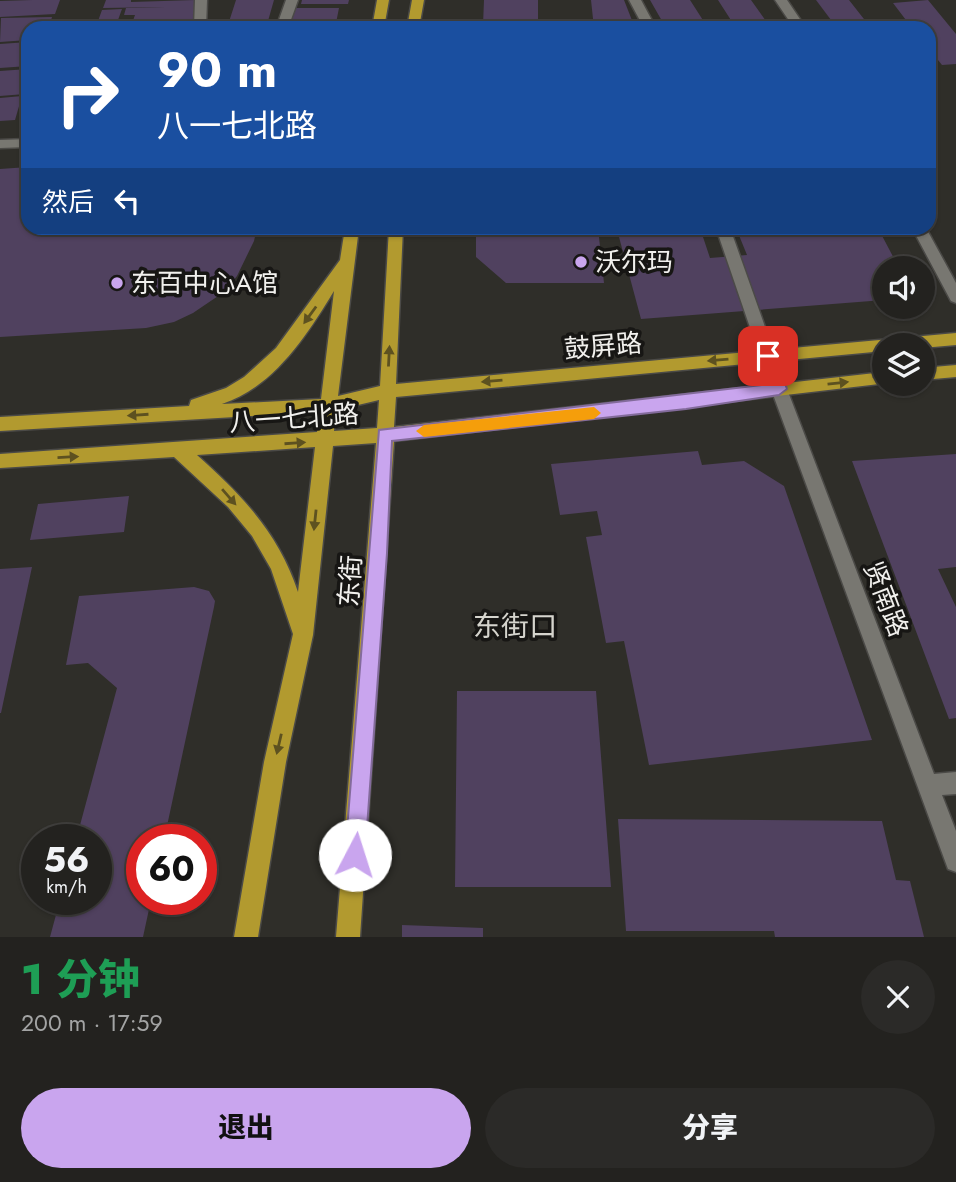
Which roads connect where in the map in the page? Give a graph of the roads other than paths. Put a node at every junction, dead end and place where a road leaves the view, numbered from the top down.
1 (201, 0) edge
2 (292, 0) edge
3 (383, 0) edge
4 (418, 0) edge
5 (635, 0) edge
6 (781, 0) edge
7 (200, 21) edge
8 (284, 21) edge
9 (379, 21) edge
10 (414, 21) edge
11 (646, 21) edge
12 (795, 21) edge
13 (21, 143) edge
14 (0, 144) edge
15 (351, 235) edge
16 (396, 235) edge
17 (725, 235) edge
18 (923, 235) edge
19 (347, 258) junction
20 (956, 297) edge
21 (956, 339) edge
22 (935, 341) edge
23 (872, 346) edge
24 (768, 356) junction
25 (956, 371) edge
26 (935, 373) edge
27 (872, 379) edge
28 (779, 389) junction
29 (387, 391) junction
30 (328, 405) junction
31 (173, 412) junction
32 (0, 424) edge
33 (385, 435) junction
34 (324, 441) junction
35 (179, 450) junction
36 (0, 461) edge
37 (303, 635) junction
38 (956, 783) edge
39 (928, 785) junction
40 (956, 861) edge
41 (246, 937) edge
42 (348, 937) edge

1 - 7 street
2 - 8 street
3 - 9 main road
4 - 10 main road
5 - 11 street
6 - 12 street
13 - 14 street
15 - 19 main road
29 -> 16 main road, 东街
17 - 24 street, 贤南路
18 - 20 street
19 - 30 main road
19 -> 31 main road
21 - 22 main road, 鼓屏路
23 - 24 main road, 鼓屏路
24 - 28 street, 贤南路
24 -> 29 main road, 鼓屏路
25 - 26 main road
28 -> 27 main road, 八一七北路
28 - 33 main road, 八一七北路
28 - 39 street, 贤南路
29 - 30 main road, 鼓屏路
29 - 33 main road, 东街
30 - 31 main road, 八一七北路
30 - 34 main road
31 -> 32 main road, 八一七北路
33 - 34 main road, 八一七北路
33 - 42 main road, 东街
35 -> 34 main road, 八一七北路
34 -> 37 main road
36 -> 35 main road, 八一七北路
35 -> 37 main road
37 -> 41 main road
38 - 39 street
39 - 40 street, 贤南路

